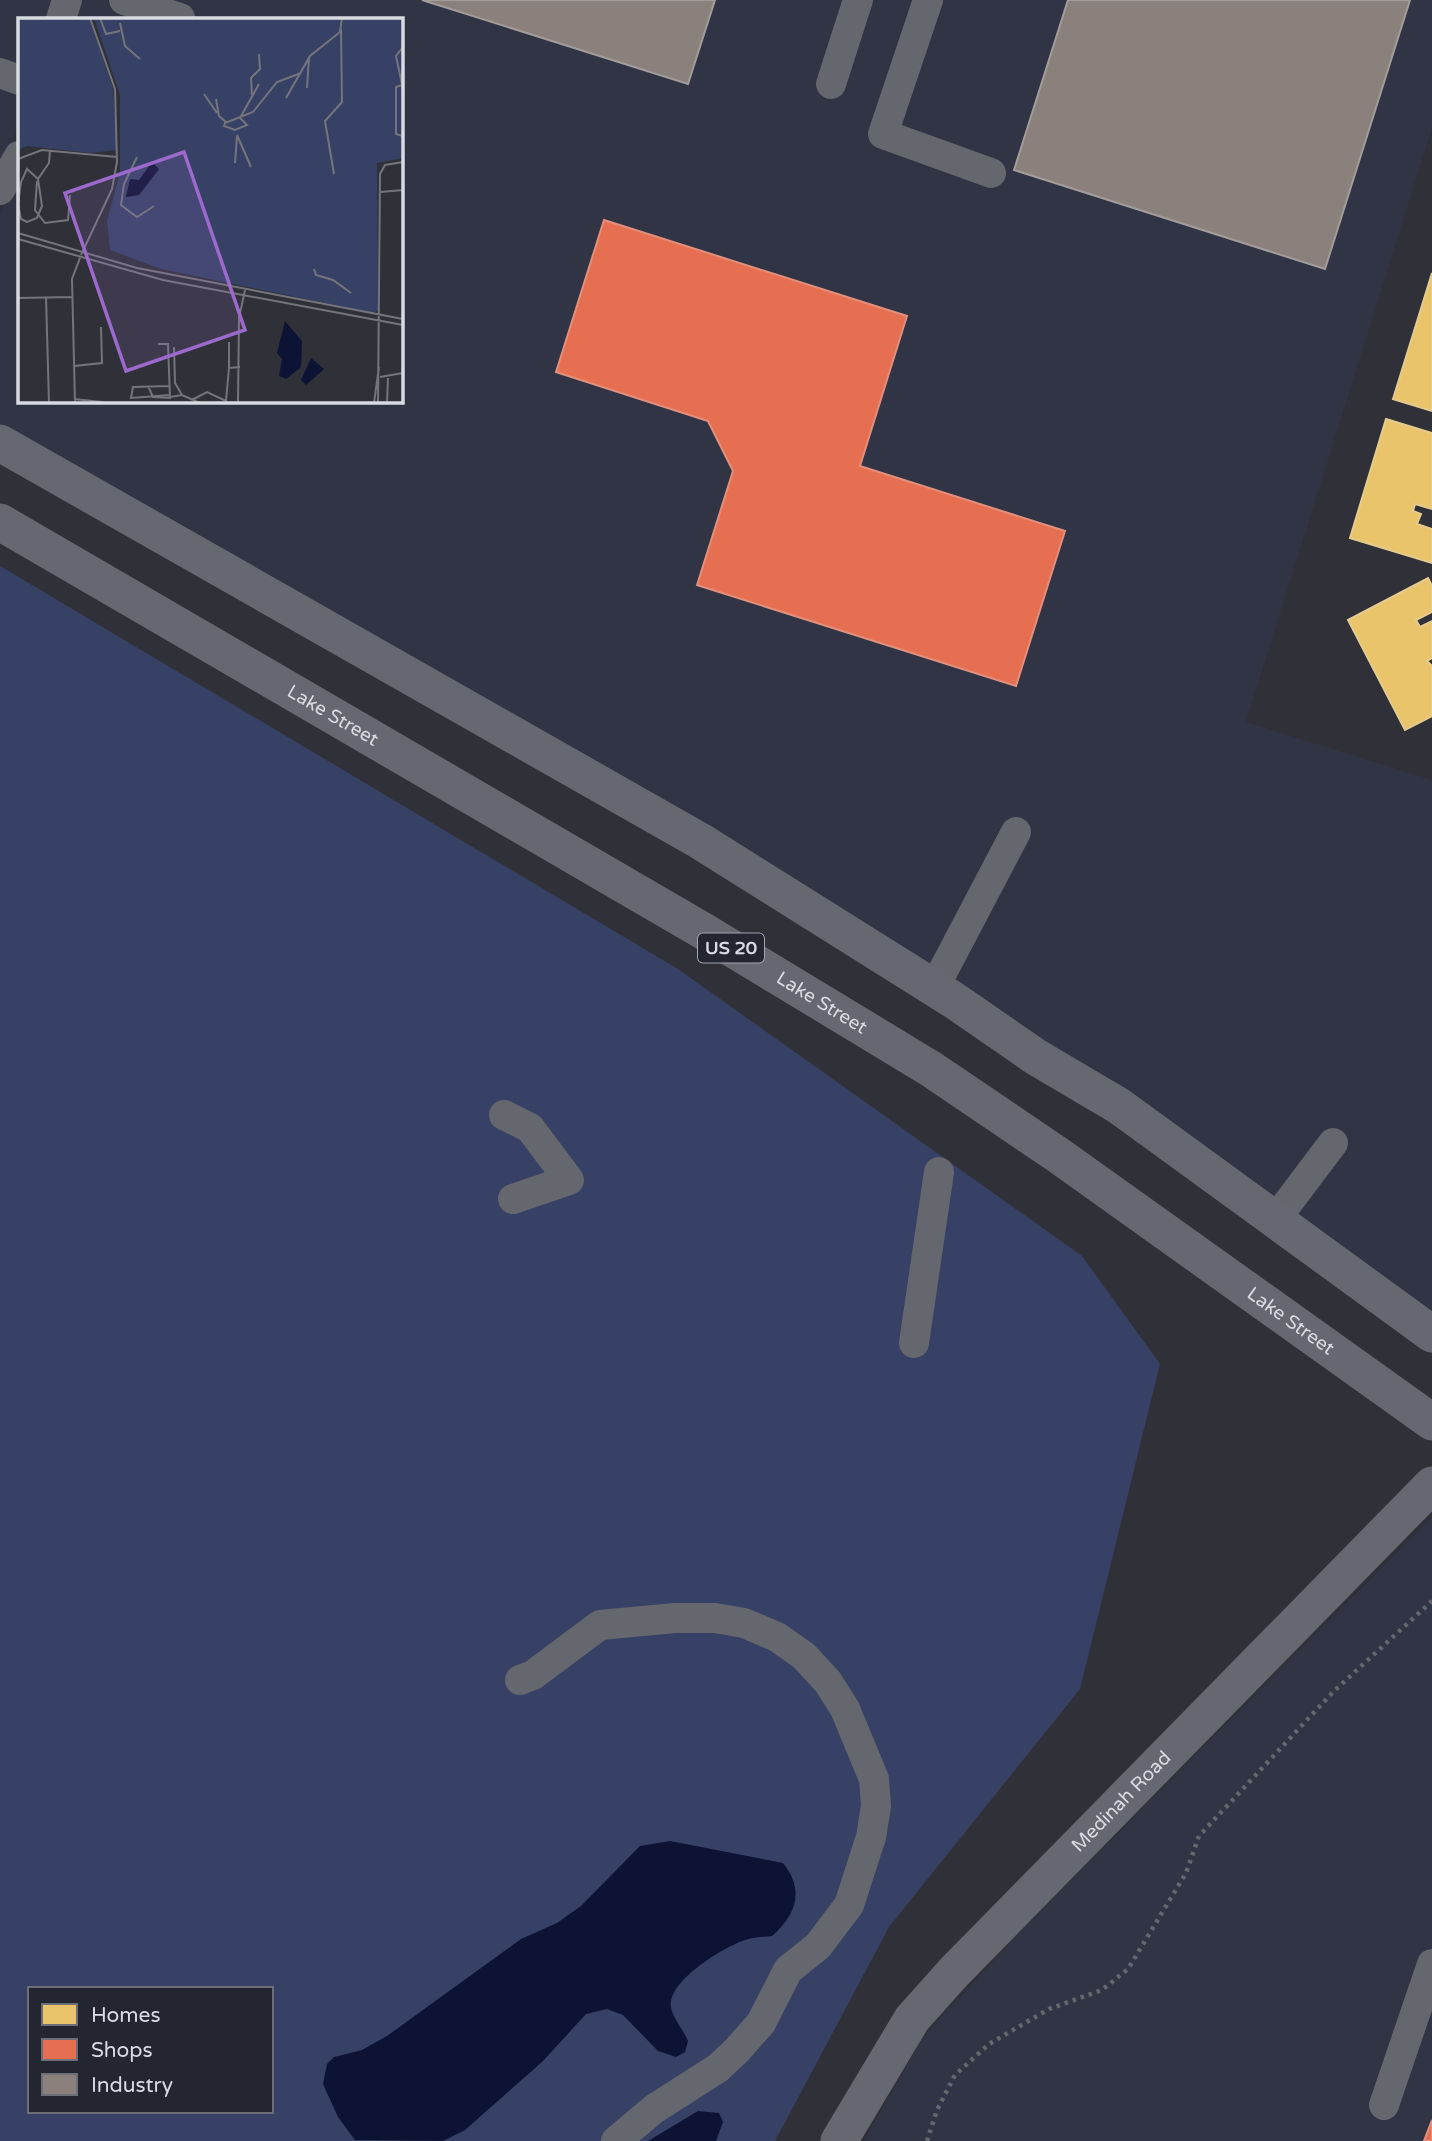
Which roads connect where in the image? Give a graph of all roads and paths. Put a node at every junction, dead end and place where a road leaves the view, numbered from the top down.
1 (67, 0) edge
2 (124, 0) edge
3 (858, 0) edge
4 (928, 0) edge
5 (61, 18) edge
6 (180, 18) edge
7 (0, 73) edge
8 (18, 80) edge
9 (831, 84) dead end
10 (18, 158) edge
11 (991, 173) dead end
12 (0, 190) edge
13 (0, 443) edge
14 (0, 522) edge
15 (1016, 832) dead end
16 (934, 988) junction
17 (504, 1115) dead end
18 (1334, 1143) dead end
19 (939, 1172) dead end
20 (513, 1199) dead end
21 (1276, 1220) junction
22 (1432, 1334) edge
23 (914, 1343) dead end
24 (1432, 1422) edge
25 (1432, 1485) edge
26 (1432, 1601) edge
27 (520, 1679) dead end
28 (1432, 1964) edge
29 (1384, 2105) dead end
30 (617, 2141) edge
31 (839, 2141) edge
32 (927, 2141) edge

1 - 5 lane
2 - 6 lane
3 - 9 lane
4 - 11 lane
7 - 8 lane
10 - 12 lane
13 - 16 main road
14 - 24 main road, Lake Street / US 20
15 - 16 lane
16 - 21 main road
17 - 20 lane
18 - 21 lane
19 - 23 lane
21 - 22 main road
25 - 31 main road, Medinah Road
26 - 32 path
27 - 30 lane
28 - 29 lane

